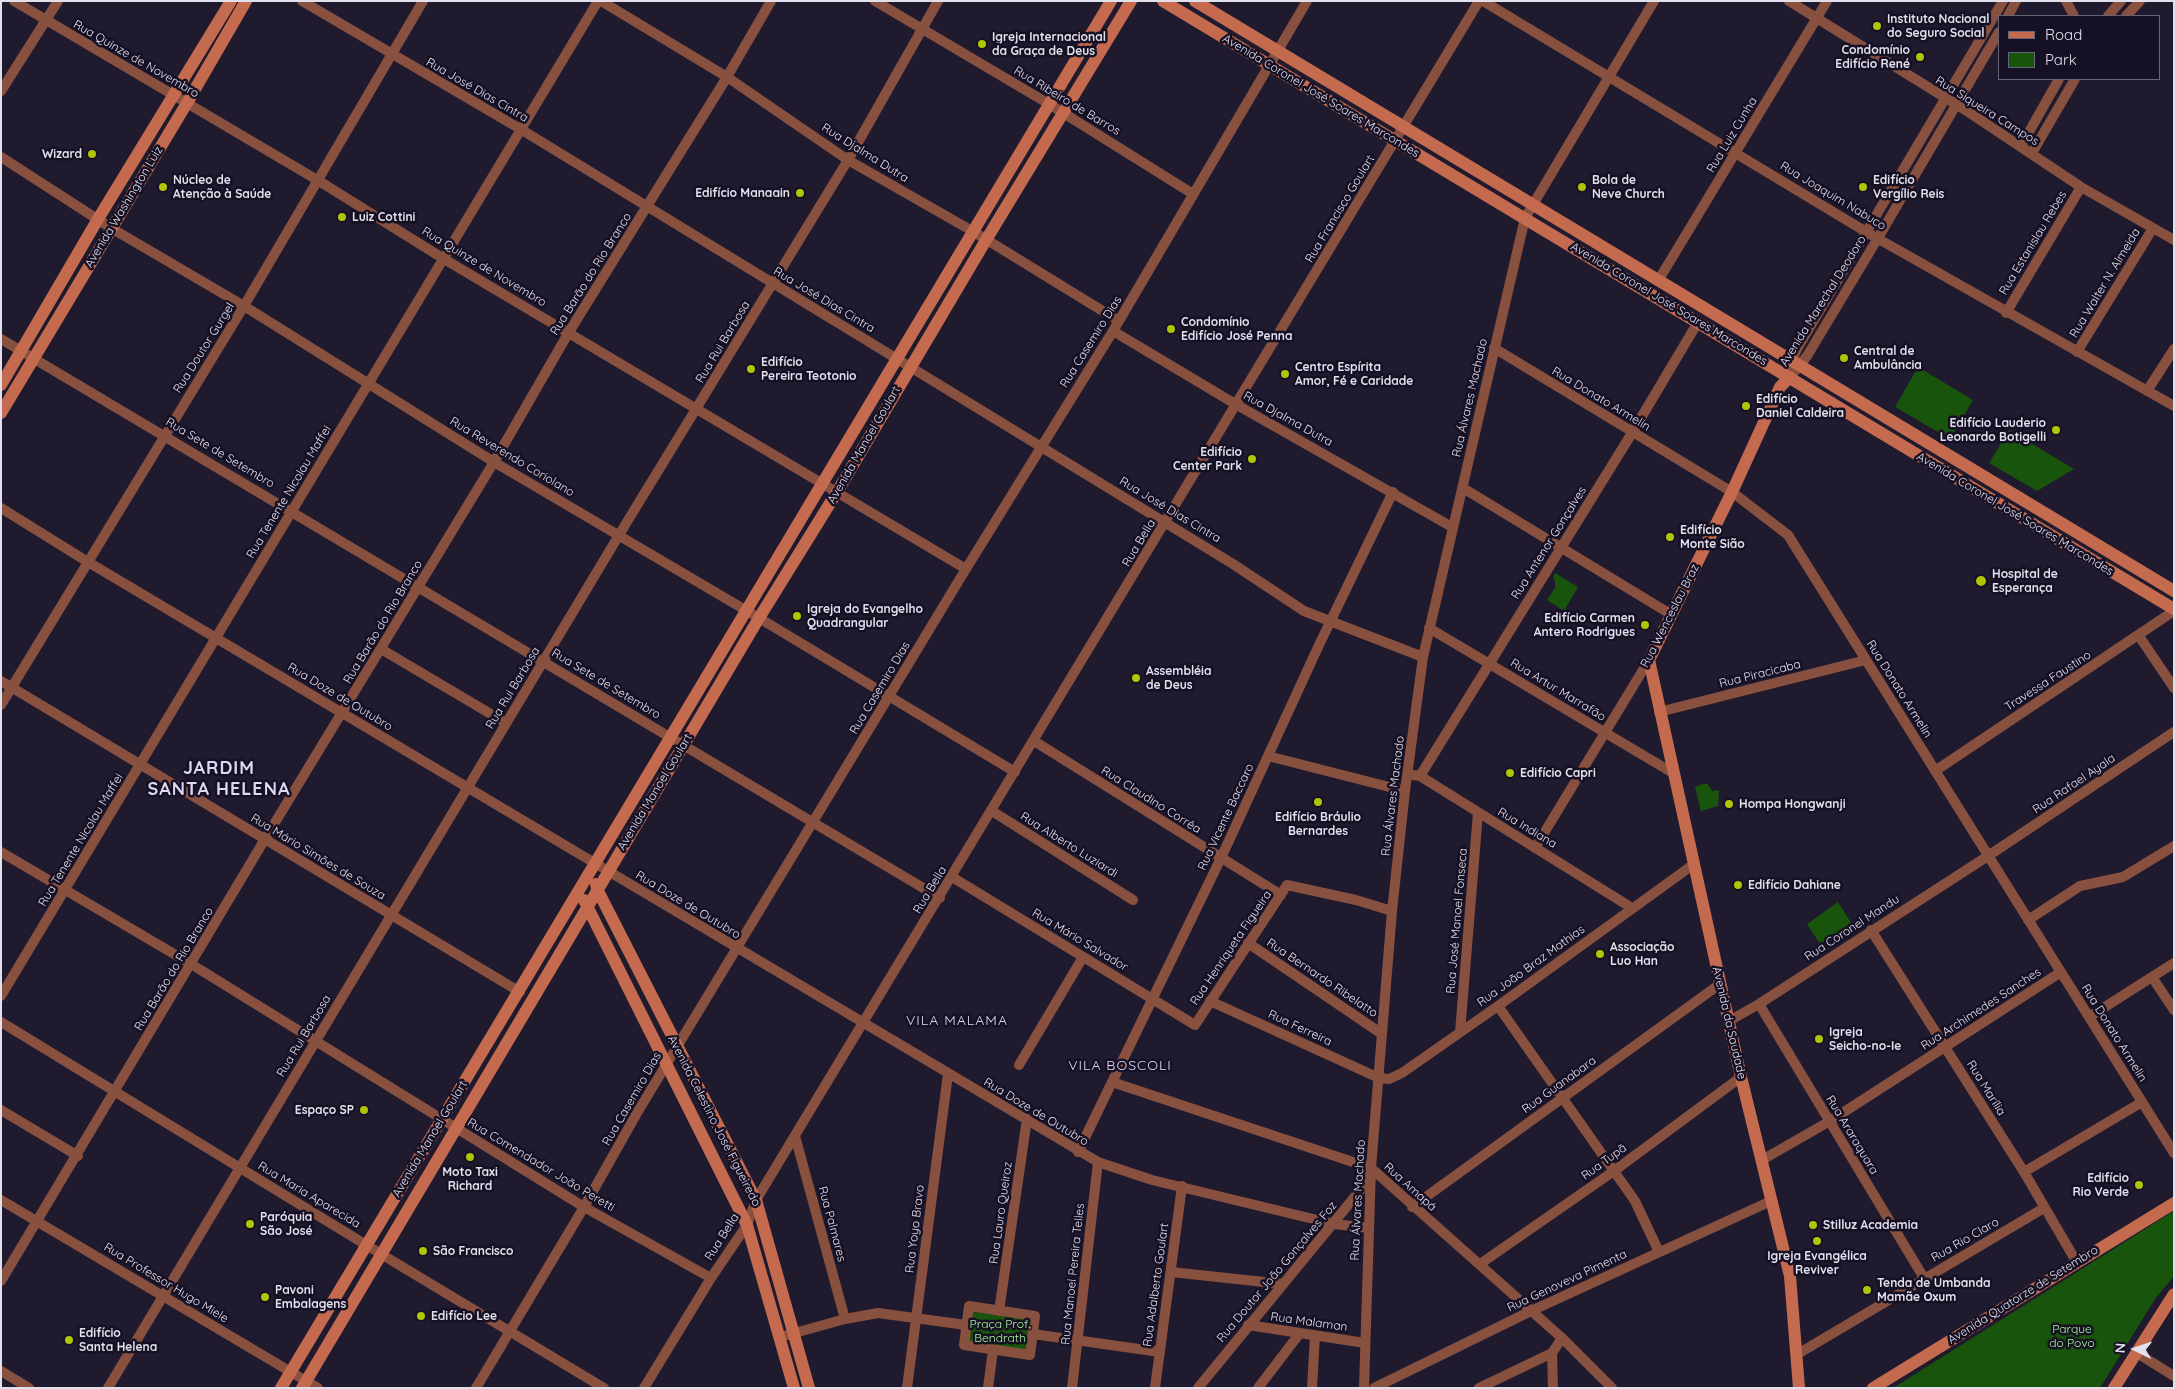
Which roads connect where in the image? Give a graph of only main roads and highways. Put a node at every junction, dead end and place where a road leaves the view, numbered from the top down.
1 (231, 1) edge
2 (246, 1) edge
3 (1111, 1) edge
4 (1131, 1) edge
5 (1163, 1) edge
6 (1195, 1) edge
7 (1654, 279) junction
8 (1642, 288) junction
9 (1788, 376) junction
10 (1, 385) edge
11 (1, 413) edge
12 (2174, 591) edge
13 (2174, 610) edge
14 (1649, 660) joint
15 (595, 864) junction
16 (597, 889) junction
17 (580, 891) junction
18 (587, 905) junction
19 (2174, 1203) edge
20 (2174, 1294) edge
21 (304, 1384) edge
22 (281, 1388) edge
23 (794, 1388) edge
24 (809, 1388) edge
25 (1798, 1388) edge
26 (1873, 1388) edge
27 (2114, 1388) edge

1 - 10 main road, Avenida Washington Luiz
2 - 11 main road, Avenida Washington Luiz
3 - 15 main road, Avenida Manoel Goulart
4 - 16 main road, Avenida Manoel Goulart
5 - 8 main road, Avenida Coronel José Soares Marcondes
6 - 7 main road, Avenida Coronel José Soares Marcondes
7 - 8 main road
7 - 12 main road, Avenida Coronel José Soares Marcondes
8 - 9 main road, Avenida Coronel José Soares Marcondes
9 - 13 main road, Avenida Coronel José Soares Marcondes
9 - 14 main road, Rua Wenceslau Braz
14 - 25 main road, Avenida da Saudade
15 - 16 main road, Avenida Celestino José Figueiredo
15 - 17 main road, Avenida Manoel Goulart
16 - 17 main road
16 - 18 main road, Avenida Manoel Goulart
16 - 24 main road, Avenida Celestino José Figueiredo
17 - 18 main road, Avenida Celestino José Figueiredo
17 - 22 main road, Avenida Manoel Goulart
18 - 21 main road, Avenida Manoel Goulart
18 - 23 main road, Avenida Celestino José Figueiredo
19 - 26 main road, Avenida Quatorze de Setembro
20 - 27 main road

